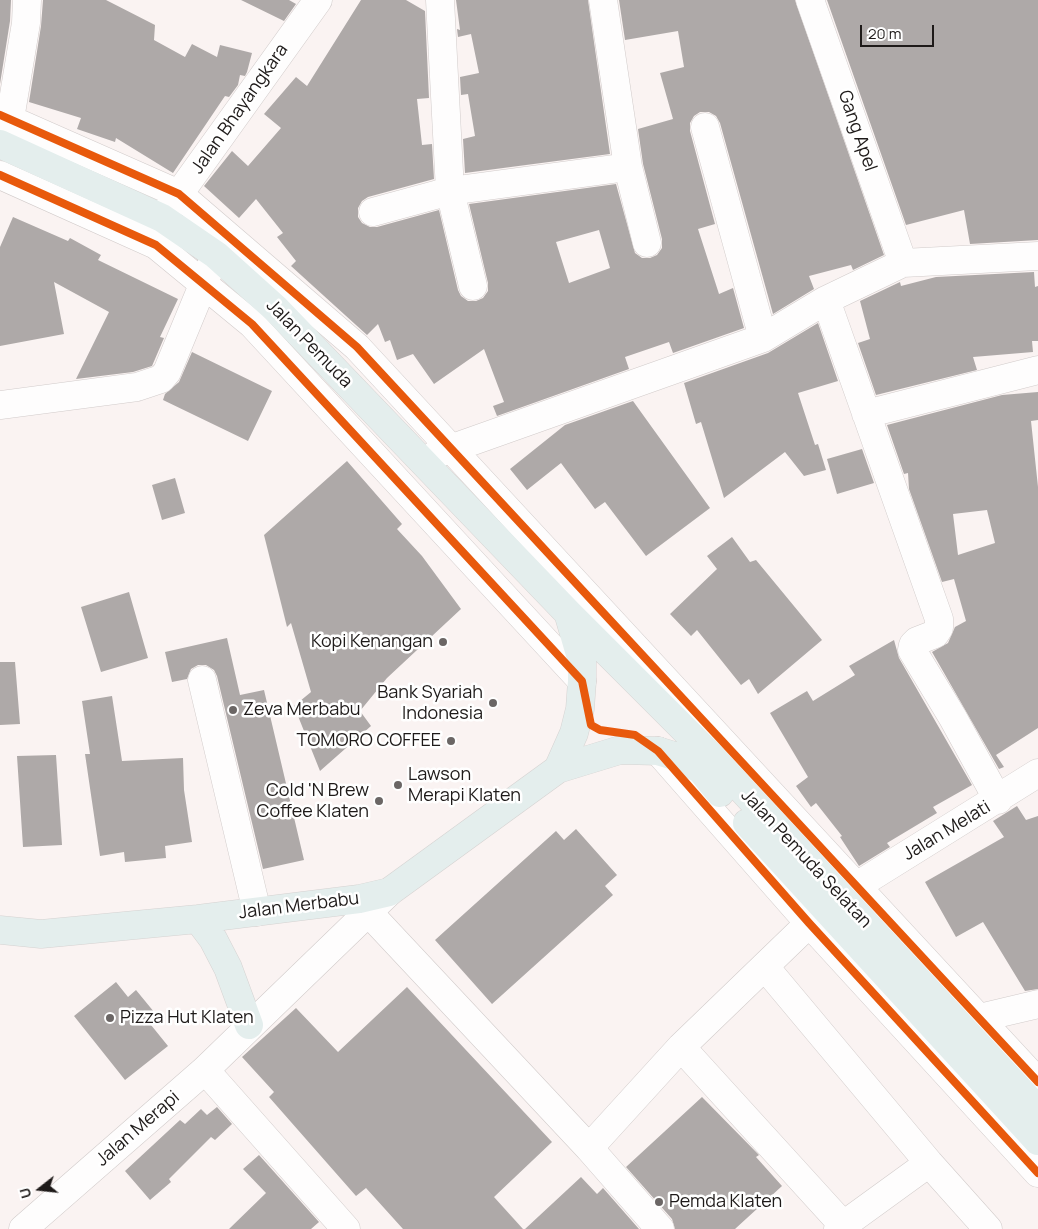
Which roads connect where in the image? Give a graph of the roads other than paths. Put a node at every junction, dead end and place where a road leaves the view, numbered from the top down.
1 (27, 0) edge
2 (318, 0) edge
3 (440, 0) edge
4 (604, 0) edge
5 (810, 0) edge
6 (705, 127) dead end
7 (4, 132) edge
8 (628, 166) junction
9 (0, 175) edge
10 (450, 192) junction
11 (179, 194) junction
12 (373, 212) dead end
13 (162, 218) junction
14 (648, 243) dead end
15 (216, 255) junction
16 (1038, 256) edge
17 (903, 263) junction
18 (203, 283) junction
19 (472, 286) dead end
20 (826, 300) junction
21 (763, 338) junction
22 (1038, 370) edge
23 (0, 405) edge
24 (866, 414) junction
25 (450, 448) junction
26 (420, 459) junction
27 (568, 613) junction
28 (202, 680) dead end
29 (582, 681) junction
30 (658, 751) junction
31 (558, 768) junction
32 (1038, 774) edge
33 (998, 800) junction
34 (389, 892) junction
35 (832, 904) junction
36 (257, 912) junction
37 (368, 912) junction
38 (198, 919) junction
39 (0, 930) edge
40 (765, 967) junction
41 (1038, 1004) edge
42 (978, 1018) junction
43 (249, 1025) junction
44 (681, 1046) junction
45 (205, 1070) junction
46 (1038, 1082) edge
47 (1038, 1110) edge
48 (1038, 1141) edge
49 (589, 1148) junction
50 (929, 1163) junction
51 (1038, 1173) edge
52 (340, 1227) edge
53 (841, 1227) edge
54 (23, 1229) edge
55 (660, 1229) edge
56 (988, 1229) edge

1 - 7 street
2 - 11 street, Jalan Bhayangkara
3 - 10 street
4 - 8 street
5 - 17 street, Gang Apel
6 - 21 street
7 - 11 street
7 - 13 main road, Jalan Pemuda
8 - 10 street
8 - 14 street
9 - 18 street
10 - 12 street
10 - 19 street
11 - 13 street, Jalan Bhayangkara
11 - 25 street
13 - 15 main road, Jalan Pemuda
15 - 18 street
15 - 26 main road, Jalan Pemuda
16 - 17 street
17 - 20 street
18 - 23 street
18 - 29 street
20 - 21 street
20 - 24 street
21 - 25 street
22 - 24 street
24 - 33 street
25 - 26 street
25 - 35 street
26 - 27 main road, Jalan Pemuda
27 - 29 main road
27 - 35 main road, Jalan Pemuda Selatan
28 - 36 street
29 - 31 main road
30 - 31 main road, Jalan Pemuda Selatan
30 - 35 street
30 - 35 main road, Jalan Pemuda Selatan
31 - 34 main road, Jalan Merbabu
32 - 33 street, Jalan Melati
33 - 35 street, Jalan Melati
34 - 36 main road, Jalan Merbabu
34 - 37 street, Jalan Merapi
35 - 40 street, Jalan Melati
35 - 42 street
35 - 47 main road, Jalan Pemuda Selatan
35 - 48 main road, Jalan Pemuda Selatan
35 - 51 street
36 - 38 main road, Jalan Merbabu
37 - 43 street, Jalan Merapi
37 - 49 street
38 - 39 main road, Jalan Merbabu
38 - 43 main road
40 - 44 street, Jalan Melati
40 - 50 street
41 - 42 street
42 - 46 street
43 - 45 street, Jalan Merapi
44 - 49 street, Jalan Melati
44 - 53 street
45 - 52 street
45 - 54 street, Jalan Merapi
49 - 55 street
50 - 53 street
50 - 56 street

